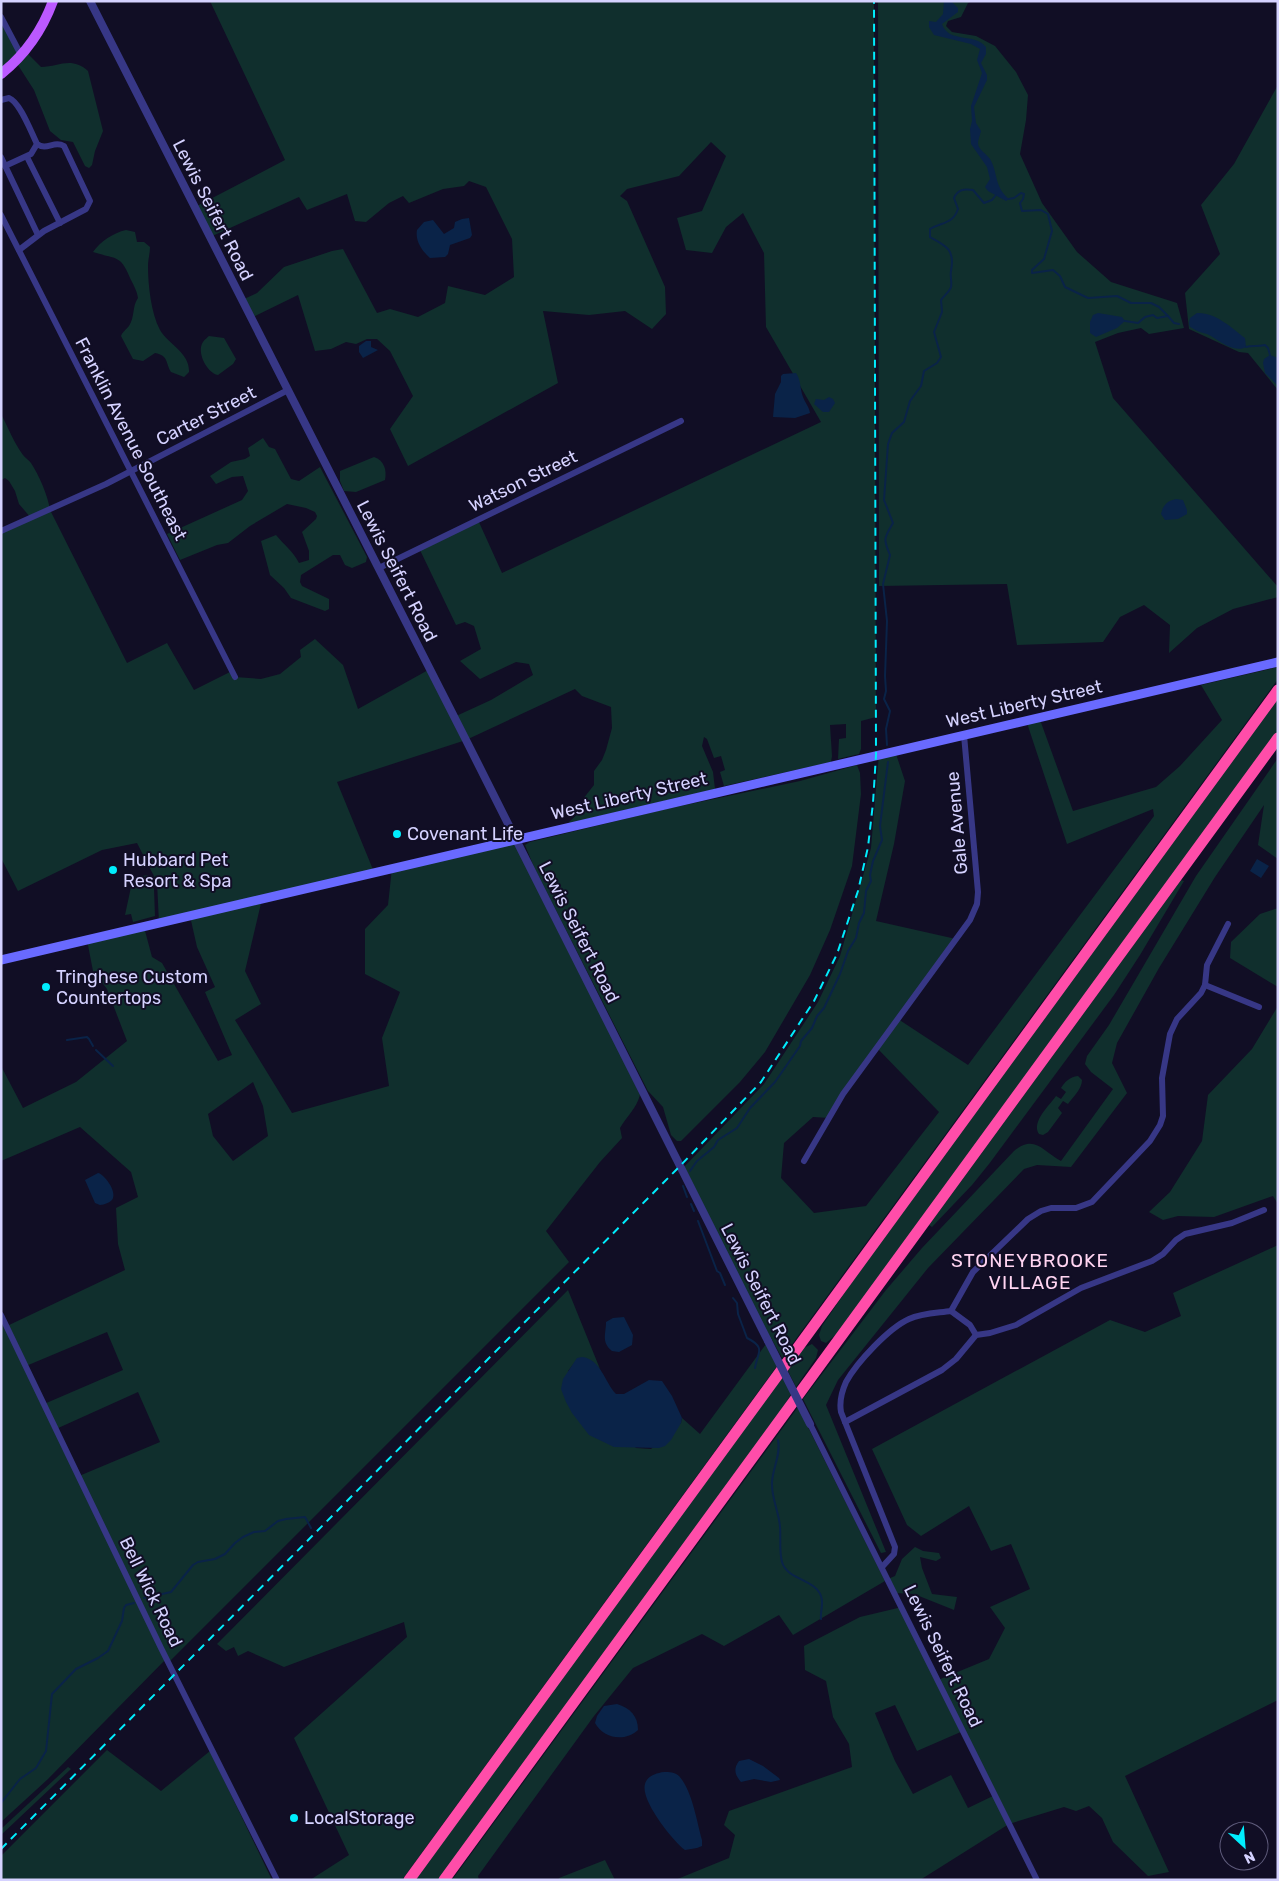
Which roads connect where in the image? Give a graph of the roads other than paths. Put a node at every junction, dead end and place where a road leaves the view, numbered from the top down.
1 (53, 1) edge
2 (90, 1) edge
3 (1, 17) edge
4 (22, 55) junction
5 (1, 74) edge
6 (1, 100) edge
7 (37, 144) junction
8 (1, 157) edge
9 (27, 157) junction
10 (5, 166) junction
11 (1, 215) edge
12 (60, 223) junction
13 (38, 235) junction
14 (19, 250) junction
15 (288, 390) junction
16 (681, 421) dead end
17 (131, 471) junction
18 (1, 531) edge
19 (379, 568) junction
20 (1278, 662) edge
21 (235, 677) dead end
22 (1278, 690) edge
23 (964, 735) junction
24 (1278, 738) edge
25 (516, 840) junction
26 (1228, 924) dead end
27 (1, 960) edge
28 (1205, 985) junction
29 (1259, 1007) dead end
30 (804, 1161) dead end
31 (1264, 1210) dead end
32 (951, 1311) junction
33 (1, 1315) edge
34 (976, 1335) junction
35 (845, 1422) junction
36 (810, 1424) joint
37 (882, 1567) junction
38 (277, 1880) edge
39 (409, 1880) edge
40 (444, 1880) edge
41 (1037, 1880) edge

1 - 4 main road
2 - 15 street, Lewis Seifert Road
3 - 4 street
4 - 5 main road
6 - 7 street
7 - 9 street
7 - 12 street
8 - 10 street
9 - 10 street
9 - 12 street
10 - 13 street
11 - 14 street, Franklin Avenue Southeast
12 - 13 street
13 - 14 street
14 - 17 street, Franklin Avenue Southeast
15 - 17 street, Carter Street
15 - 19 street, Lewis Seifert Road
16 - 19 street, Watson Street
17 - 18 street, Carter Street
17 - 21 street, Franklin Avenue Southeast
19 - 25 street, Lewis Seifert Road
20 - 23 main road, West Liberty Street
22 - 39 highway
23 - 25 main road, West Liberty Street
23 - 30 street, Gale Avenue
24 - 40 highway
25 - 27 main road, West Liberty Street
25 - 36 street, Lewis Seifert Road, bridge
26 - 28 street
28 - 29 street
28 - 32 street
31 - 34 street
32 - 34 street
32 - 35 street
33 - 38 street, Bell Wick Road
34 - 35 street
35 - 37 street
36 - 37 street, Lewis Seifert Road
37 - 41 street, Lewis Seifert Road

